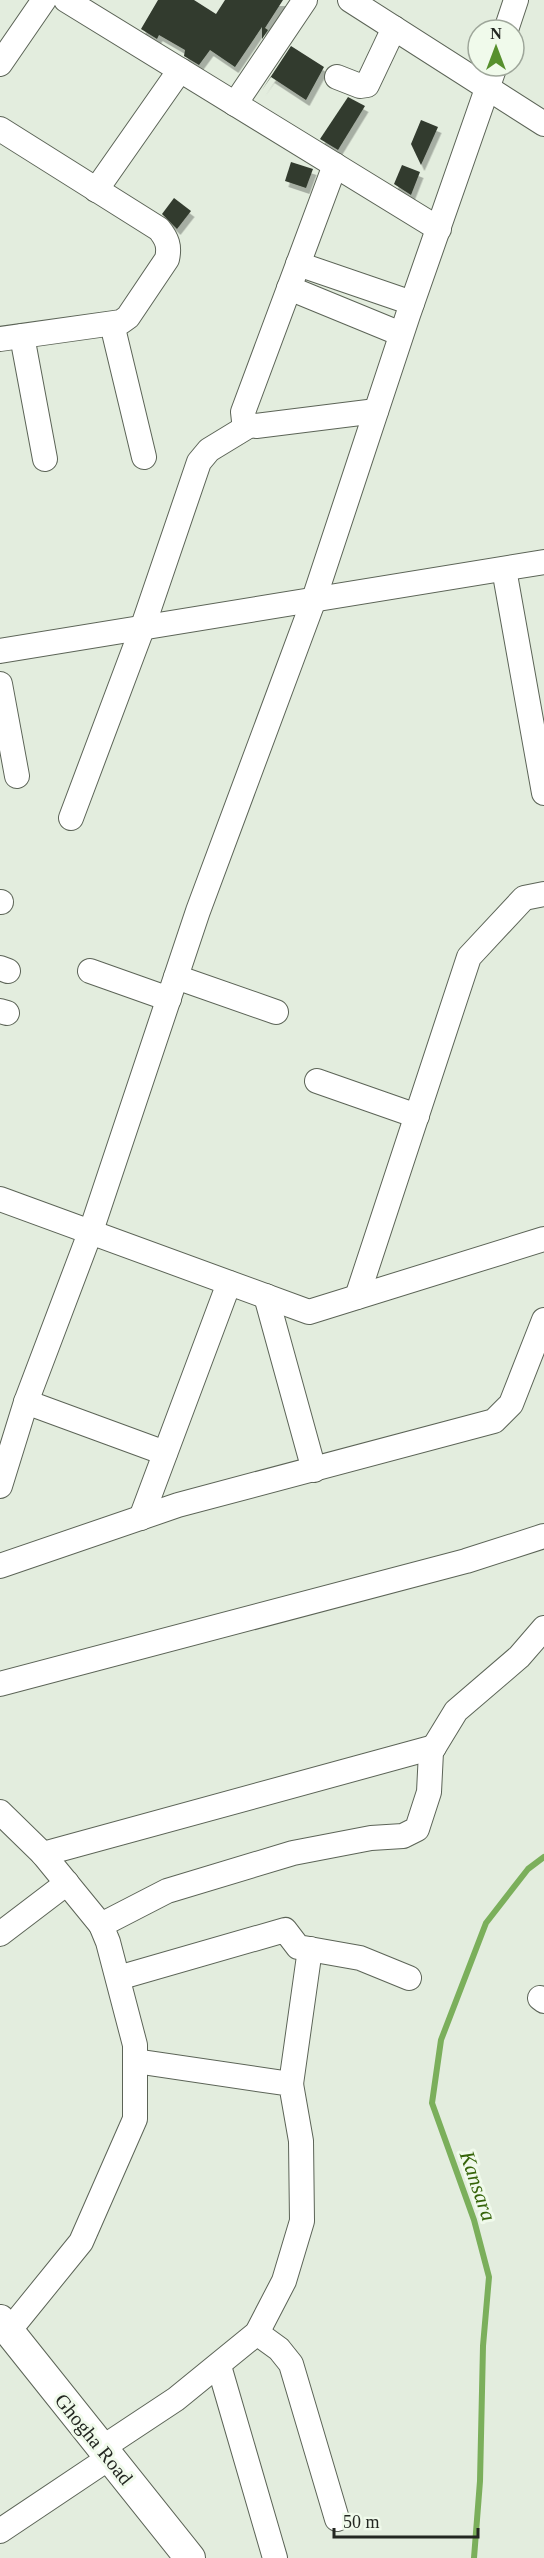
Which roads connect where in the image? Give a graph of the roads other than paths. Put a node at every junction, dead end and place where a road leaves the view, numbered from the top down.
1 (44, 0) edge
2 (66, 0) edge
3 (304, 0) edge
4 (516, 0) edge
5 (365, 4) edge
6 (510, 18) edge
7 (394, 28) junction
8 (0, 64) edge
9 (466, 64) edge
10 (180, 70) junction
11 (337, 76) dead end
12 (491, 78) edge
13 (492, 78) edge
14 (236, 104) junction
15 (544, 124) edge
16 (0, 129) edge
17 (335, 165) junction
18 (96, 190) junction
19 (439, 229) junction
20 (298, 264) junction
21 (290, 288) junction
22 (412, 303) junction
23 (112, 324) junction
24 (401, 334) junction
25 (11, 338) edge
26 (376, 411) junction
27 (249, 426) junction
28 (144, 457) dead end
29 (45, 459) dead end
30 (544, 562) edge
31 (504, 569) junction
32 (313, 602) junction
33 (142, 628) junction
34 (0, 651) edge
35 (0, 684) edge
36 (17, 776) dead end
37 (544, 794) edge
38 (71, 818) dead end
39 (544, 894) edge
40 (90, 971) dead end
41 (172, 988) junction
42 (276, 1012) dead end
43 (317, 1081) dead end
44 (417, 1116) junction
45 (0, 1199) edge
46 (91, 1231) junction
47 (544, 1239) edge
48 (229, 1283) junction
49 (266, 1296) junction
50 (357, 1297) junction
51 (544, 1320) edge
52 (26, 1402) junction
53 (165, 1453) junction
54 (314, 1470) junction
55 (0, 1486) edge
56 (141, 1518) junction
57 (544, 1536) edge
58 (0, 1566) edge
59 (544, 1628) edge
60 (0, 1684) edge
61 (434, 1747) junction
62 (0, 1812) edge
63 (43, 1854) junction
64 (67, 1883) junction
65 (101, 1925) junction
66 (0, 1934) edge
67 (310, 1949) junction
68 (118, 1978) junction
69 (409, 1978) dead end
70 (135, 2061) junction
71 (291, 2084) junction
72 (4, 2326) edge
73 (257, 2333) junction
74 (219, 2366) junction
75 (105, 2453) junction
76 (337, 2519) dead end
77 (0, 2531) edge
78 (190, 2558) edge
79 (275, 2558) edge

1 - 8 street
2 - 10 street
3 - 14 street
4 - 6 street
5 - 7 street
7 - 9 street
7 - 11 street
10 - 14 street
10 - 18 street
12 - 19 street
13 - 15 street
14 - 17 street
16 - 18 street
17 - 19 street
17 - 20 street
18 - 23 street
19 - 22 street
20 - 21 street
20 - 22 street
21 - 24 street
21 - 27 street
22 - 24 street
23 - 25 street
23 - 28 street
24 - 26 street
25 - 29 street
26 - 27 street
26 - 32 street
27 - 33 street
30 - 31 street
31 - 32 street
31 - 37 street
32 - 33 street
32 - 41 street
33 - 34 street
33 - 38 street
35 - 36 street
39 - 44 street
40 - 41 street
41 - 42 street
41 - 46 street
43 - 44 street
44 - 50 street
45 - 46 street
46 - 48 street
46 - 52 street
47 - 50 street
48 - 49 street
48 - 53 street
49 - 50 street
49 - 54 street
51 - 54 street
52 - 53 street
52 - 55 street
53 - 56 street
54 - 56 street
56 - 58 street
57 - 60 street
59 - 61 street
61 - 63 street
61 - 65 street
62 - 63 street
63 - 64 street
64 - 65 street
64 - 66 street
65 - 68 street
67 - 68 street
67 - 69 street
67 - 71 street
68 - 70 street
70 - 71 street
70 - 72 street
71 - 73 street
72 - 75 main road, Ghogha Road
73 - 74 street
73 - 76 street
74 - 75 street
74 - 79 street
75 - 77 street
75 - 78 main road, Ghogha Road

